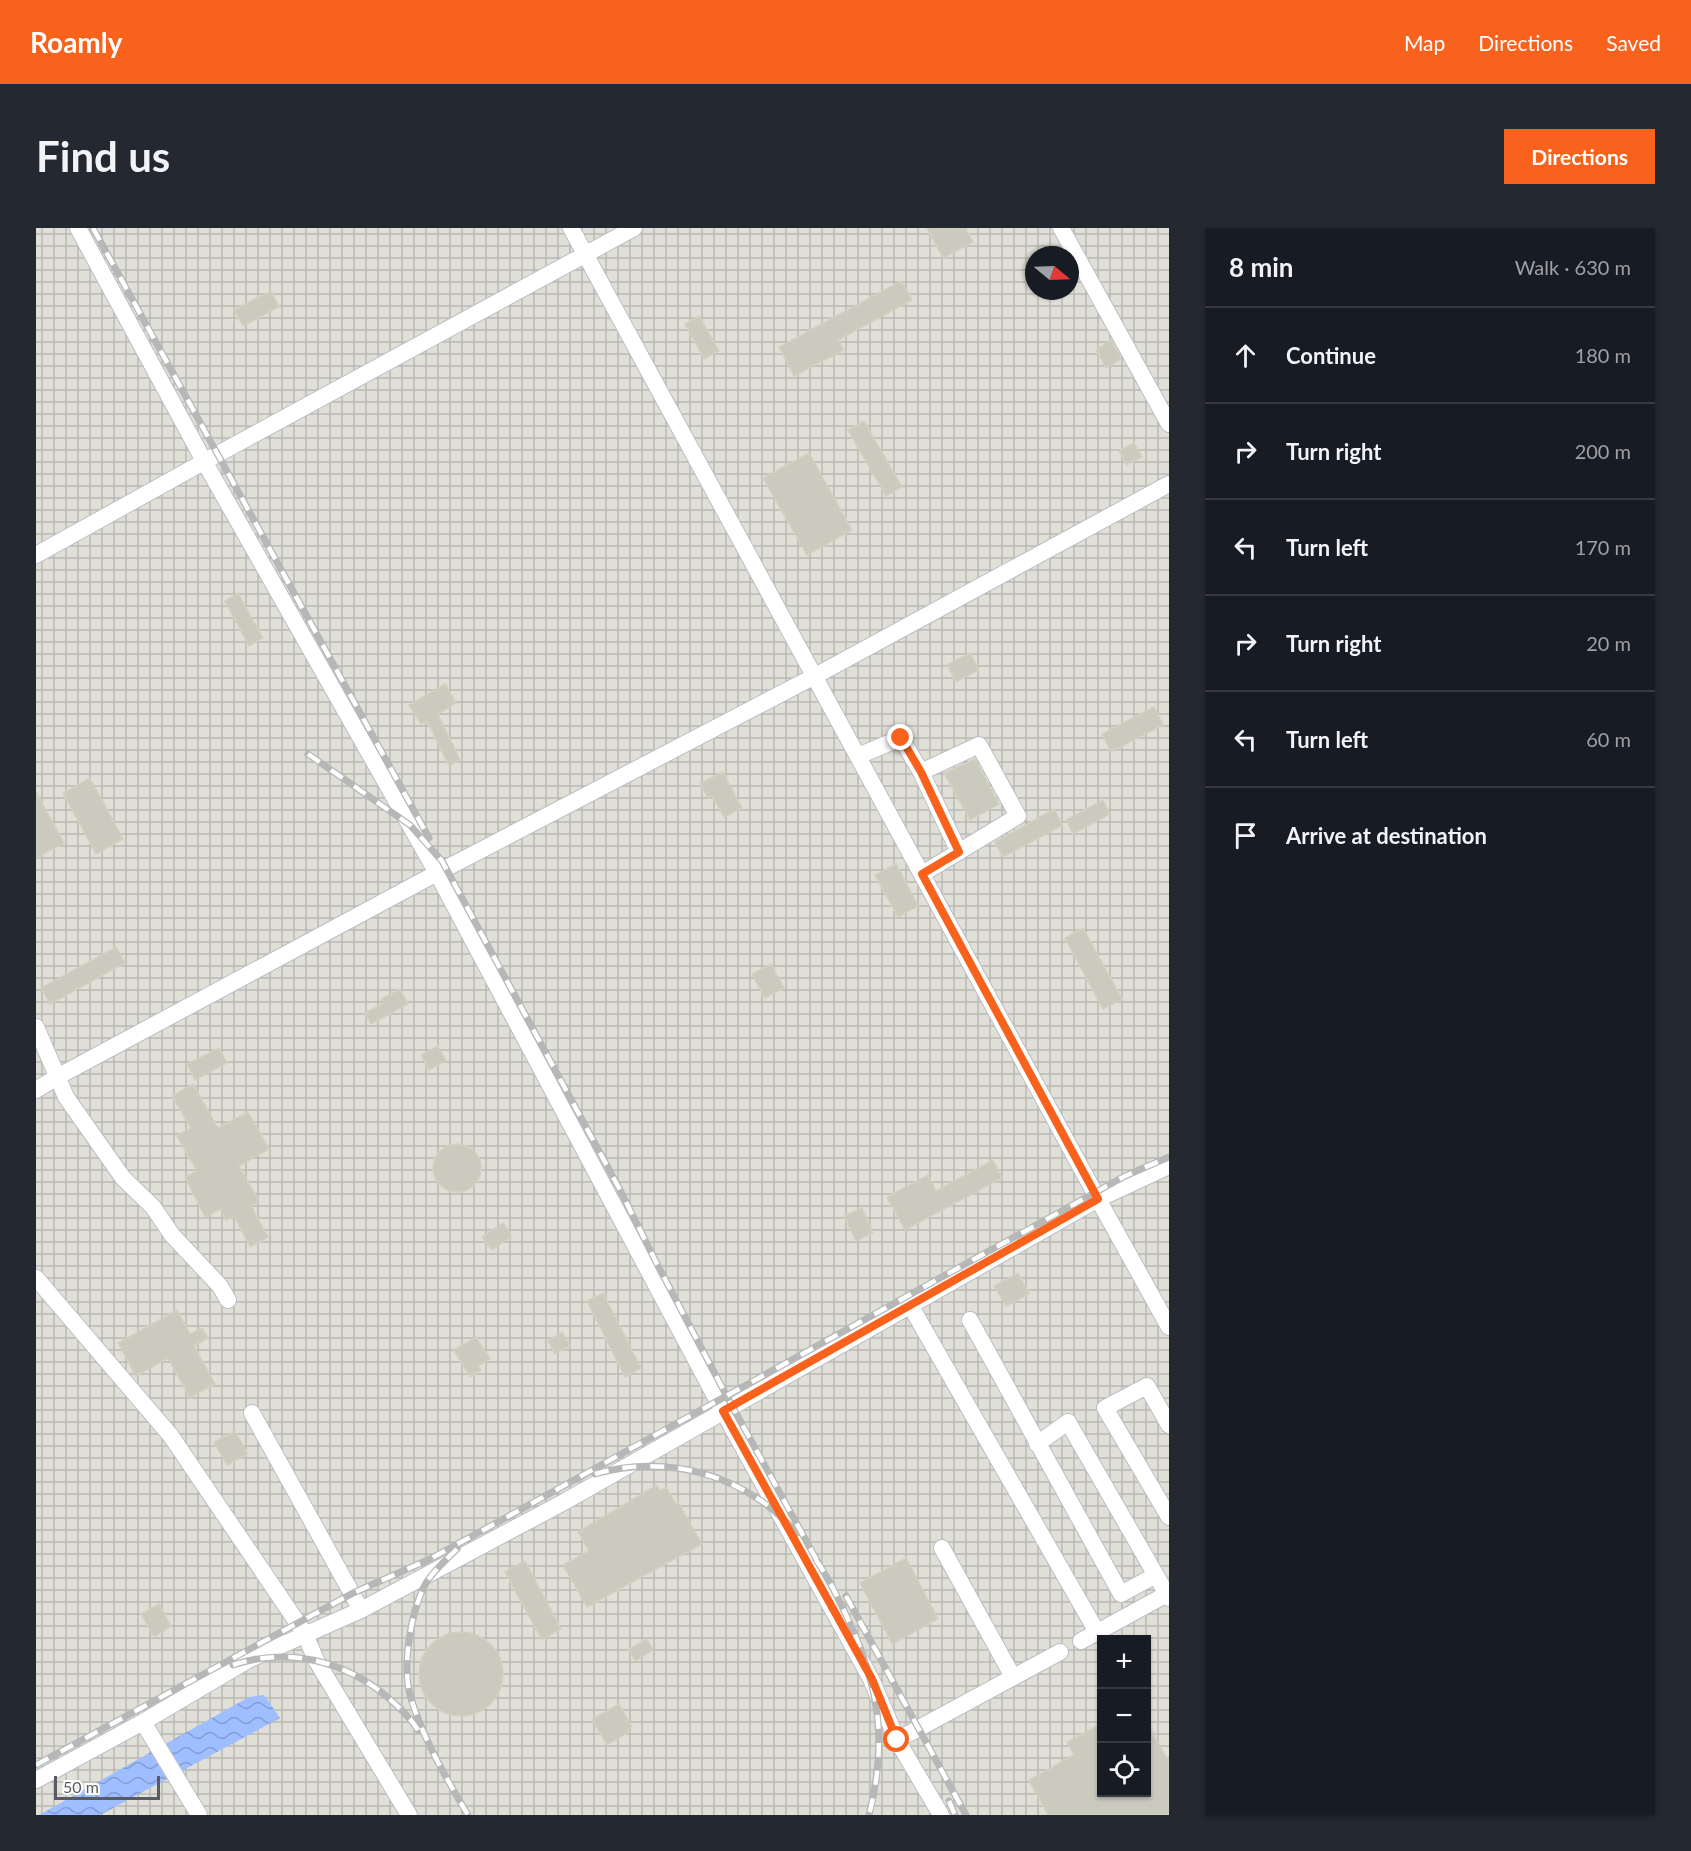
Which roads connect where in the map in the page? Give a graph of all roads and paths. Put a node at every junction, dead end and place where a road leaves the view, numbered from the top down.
1 (78, 228) edge
2 (571, 228) edge
3 (634, 228) edge
4 (1061, 228) edge
5 (586, 254) junction
6 (1169, 424) edge
7 (204, 461) junction
8 (1169, 484) edge
9 (36, 555) edge
10 (815, 676) junction
11 (858, 756) junction
12 (921, 772) junction
13 (959, 852) junction
14 (437, 873) junction
15 (922, 874) junction
16 (36, 1027) edge
17 (57, 1077) junction
18 (36, 1090) edge
19 (1169, 1166) edge
20 (1098, 1199) junction
21 (36, 1278) edge
22 (228, 1300) dead end
23 (910, 1305) junction
24 (970, 1320) dead end
25 (1169, 1327) edge
26 (1162, 1396) edge
27 (723, 1411) junction
28 (252, 1413) dead end
29 (1169, 1425) edge
30 (1037, 1444) junction
31 (1169, 1517) edge
32 (942, 1548) dead end
33 (1156, 1575) junction
34 (1168, 1595) edge
35 (361, 1610) junction
36 (1097, 1632) junction
37 (305, 1634) junction
38 (1081, 1641) dead end
39 (1060, 1652) dead end
40 (1013, 1677) junction
41 (143, 1722) junction
42 (897, 1740) junction
43 (36, 1780) edge
44 (199, 1815) edge
45 (409, 1815) edge
46 (940, 1815) edge

1 - 7 lane
2 - 5 lane
3 - 5 lane
4 - 6 lane
5 - 7 lane
5 - 10 lane
7 - 9 lane
7 - 14 lane
8 - 10 lane
10 - 11 lane
10 - 14 lane
11 - 12 lane
11 - 15 lane
12 - 13 lane
12 - 13 lane
13 - 15 lane
14 - 17 lane
14 - 27 lane
15 - 20 lane
16 - 17 lane
17 - 18 lane
17 - 22 lane
19 - 20 lane
20 - 23 lane
20 - 25 lane
21 - 37 lane
23 - 27 lane
23 - 36 lane
24 - 30 lane
26 - 29 lane
26 - 31 lane
27 - 35 lane
27 - 42 lane
28 - 35 lane
30 - 33 lane
30 - 33 lane
32 - 40 lane
33 - 34 lane
34 - 36 lane
35 - 37 lane
36 - 38 lane
37 - 41 lane
37 - 45 lane
39 - 40 lane
40 - 42 lane
41 - 43 lane
41 - 44 lane
42 - 46 lane

